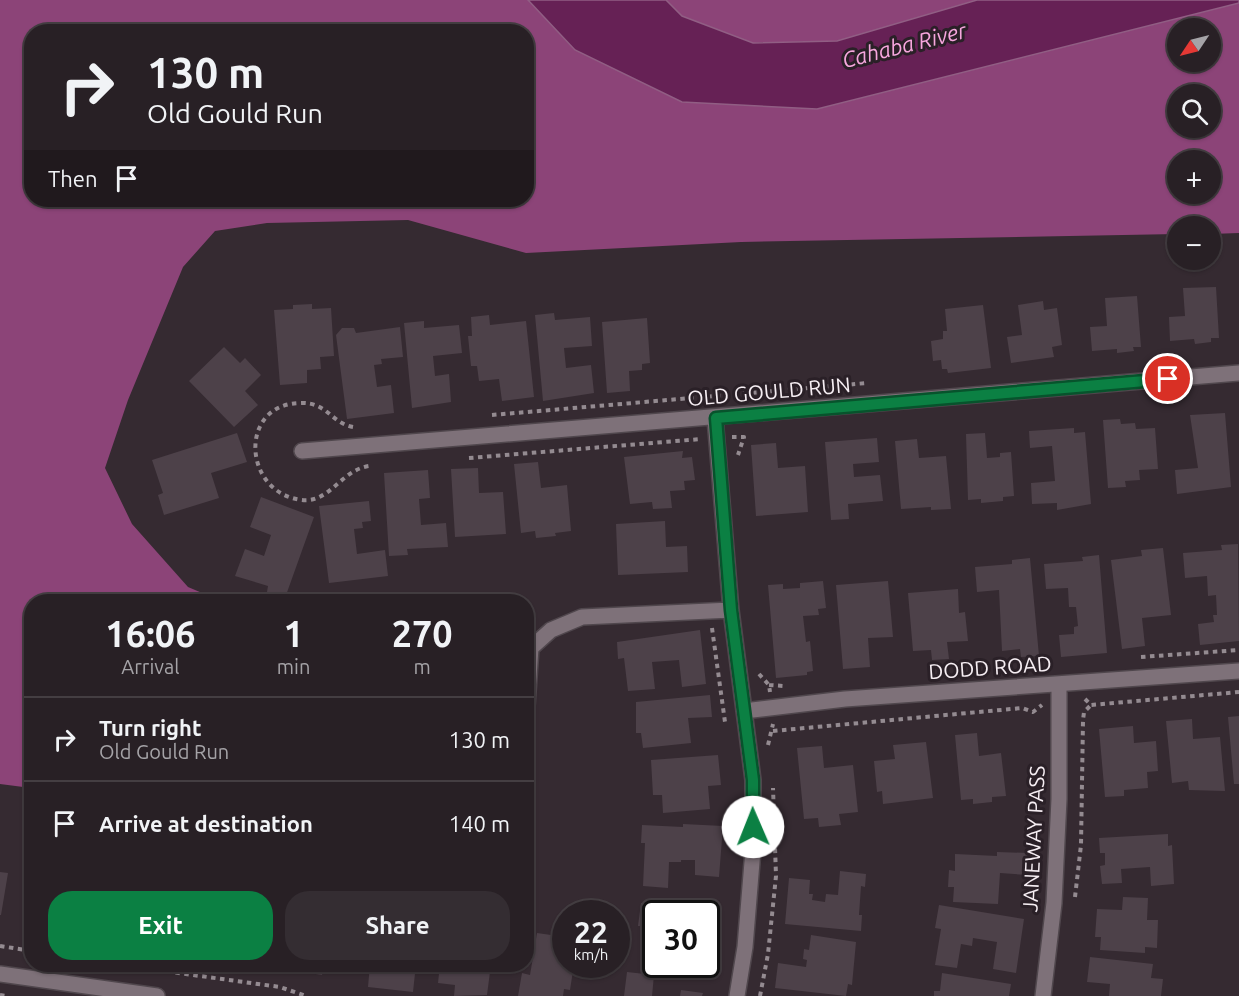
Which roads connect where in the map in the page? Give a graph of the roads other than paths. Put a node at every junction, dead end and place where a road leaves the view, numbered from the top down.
1 (1239, 373) edge
2 (716, 418) junction
3 (302, 452) dead end
4 (731, 610) junction
5 (534, 645) edge
6 (1239, 671) edge
7 (1059, 684) junction
8 (744, 711) junction
9 (0, 974) edge
10 (158, 996) edge
11 (737, 996) edge
12 (1043, 996) edge

1 - 2 street, OLD GOULD RUN
2 - 3 street, OLD GOULD RUN
2 - 4 street
4 - 5 street
4 - 8 street
6 - 7 street, DODD ROAD
7 - 8 street, DODD ROAD
7 - 12 street, JANEWAY PASS
8 - 11 street
9 - 10 street

